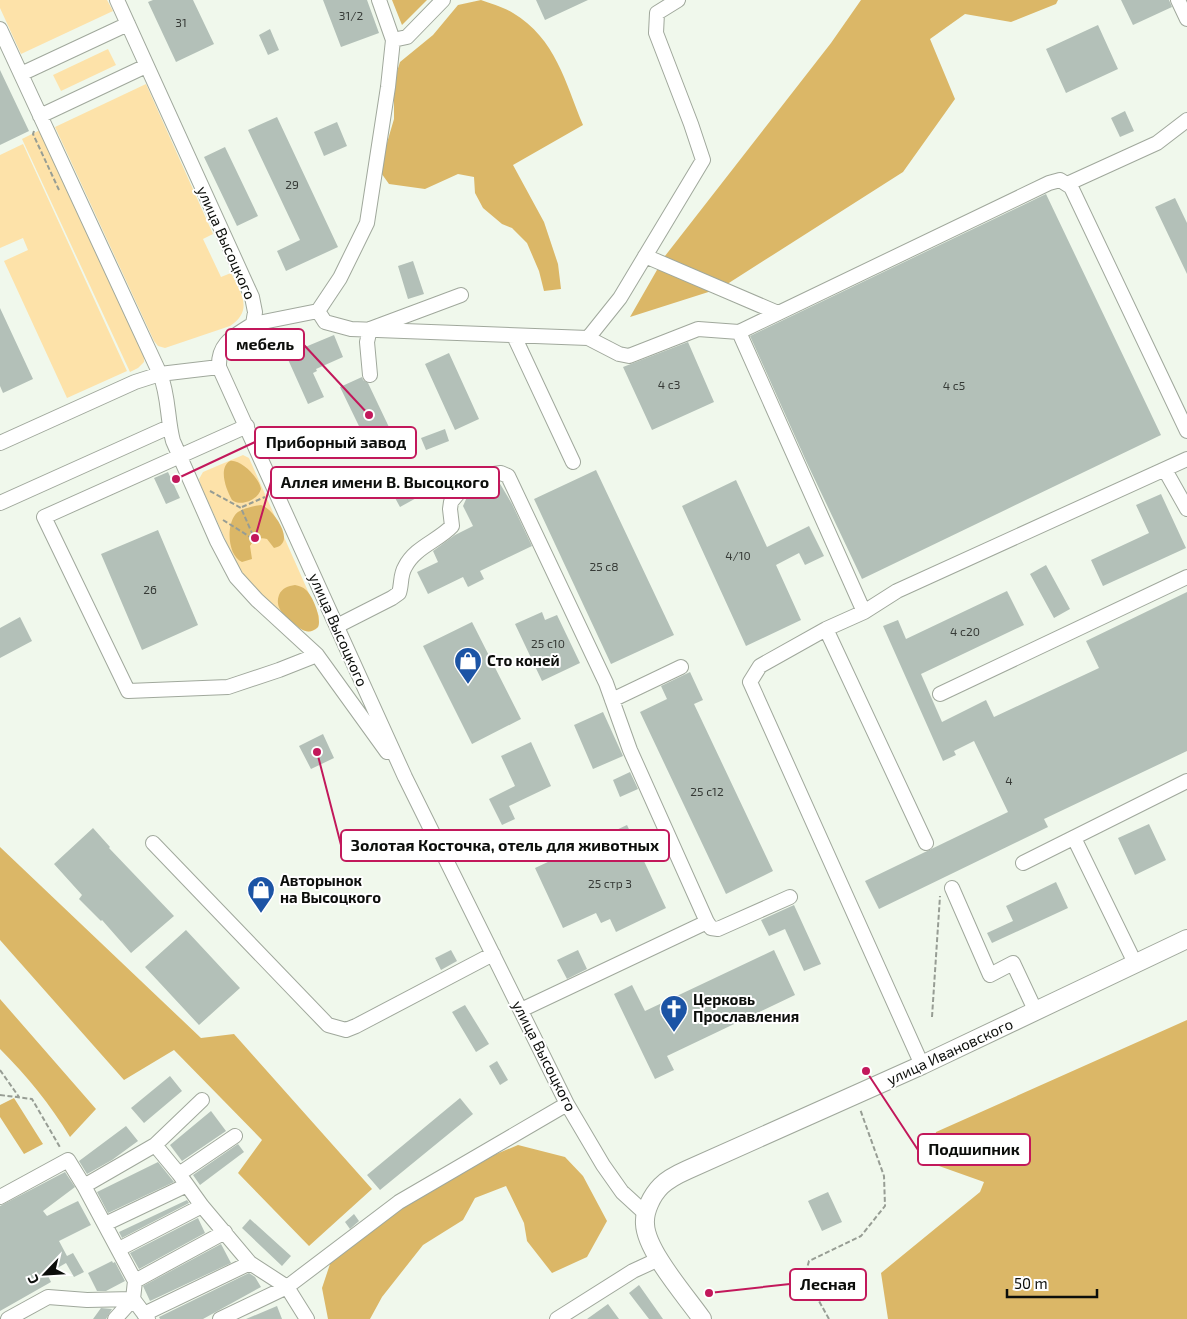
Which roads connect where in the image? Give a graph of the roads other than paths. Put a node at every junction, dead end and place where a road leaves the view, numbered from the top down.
1 (117, 0) edge
2 (379, 0) edge
3 (443, 0) edge
4 (678, 0) edge
5 (1178, 0) edge
6 (1187, 19) edge
7 (128, 24) junction
8 (0, 29) edge
9 (393, 40) junction
10 (146, 66) junction
11 (21, 74) junction
12 (40, 116) junction
13 (1187, 120) edge
14 (1067, 184) junction
15 (645, 256) junction
16 (461, 294) dead end
17 (318, 311) junction
18 (778, 313) junction
19 (253, 324) junction
20 (370, 329) junction
21 (739, 332) junction
22 (514, 336) junction
23 (588, 338) junction
24 (219, 367) junction
25 (160, 374) junction
26 (370, 375) dead end
27 (247, 426) junction
28 (169, 427) junction
29 (1187, 431) edge
30 (0, 443) edge
31 (180, 456) junction
32 (1187, 459) edge
33 (573, 462) dead end
34 (1165, 470) junction
35 (0, 503) edge
36 (1187, 509) edge
37 (1187, 576) edge
38 (864, 612) junction
39 (337, 626) junction
40 (826, 629) junction
41 (317, 655) junction
42 (681, 667) dead end
43 (940, 694) dead end
44 (612, 700) junction
45 (405, 777) junction
46 (1187, 781) edge
47 (1074, 838) junction
48 (153, 843) dead end
49 (926, 843) dead end
50 (1023, 863) dead end
51 (952, 888) road end
52 (790, 897) dead end
53 (707, 922) junction
54 (1187, 939) edge
55 (493, 954) junction
56 (1135, 963) junction
57 (521, 1010) junction
58 (1036, 1012) junction
59 (922, 1066) junction
60 (202, 1100) dead end
61 (567, 1104) junction
62 (235, 1136) dead end
63 (155, 1145) junction
64 (183, 1180) junction
65 (84, 1186) junction
66 (0, 1197) edge
67 (202, 1206) junction
68 (646, 1214) junction
69 (106, 1224) junction
70 (225, 1232) junction
71 (119, 1249) junction
72 (659, 1259) junction
73 (250, 1263) junction
74 (135, 1281) junction
75 (287, 1287) junction
76 (133, 1299) junction
77 (146, 1317) edge
78 (8, 1319) edge
79 (115, 1319) edge
80 (220, 1319) edge
81 (306, 1319) edge
82 (557, 1319) edge
83 (702, 1319) edge

1 - 7 street, улица Высоцкого
2 - 9 street
3 - 9 street
4 - 15 street
5 - 6 street
7 - 10 street, улица Высоцкого
7 - 11 street
8 - 11 street
9 - 17 street
10 - 12 street
10 - 19 street, улица Высоцкого
11 - 12 street
12 - 25 street
13 - 14 street
14 - 18 street
14 - 29 street
15 - 18 street
15 - 23 street
16 - 20 street
17 - 19 street
17 - 20 street
18 - 21 street
19 - 24 street
20 - 22 street
20 - 26 street
21 - 23 street
21 - 38 street
22 - 23 street
22 - 33 street
24 - 25 street
24 - 27 street, улица Высоцкого
25 - 28 street, улица Высоцкого
25 - 30 street
27 - 31 street
27 - 39 street, улица Высоцкого
28 - 31 street, улица Высоцкого
28 - 35 street
31 - 41 street, улица Высоцкого
31 - 41 street
32 - 34 street
34 - 36 street
34 - 38 street
37 - 43 street
38 - 40 street
39 - 44 street
39 - 45 street, улица Высоцкого
40 - 49 street
40 - 59 street
41 - 45 street, улица Высоцкого
42 - 44 street
44 - 53 street
45 - 55 street, улица Высоцкого
46 - 47 street
47 - 50 street
47 - 56 street
48 - 55 street
51 - 58 street
52 - 53 street
53 - 57 street
54 - 56 main road, улица Ивановского
55 - 57 street, улица Высоцкого
56 - 58 main road, улица Ивановского
57 - 61 street, улица Высоцкого
58 - 59 main road, улица Ивановского
59 - 68 main road, улица Ивановского
60 - 63 street
61 - 68 street, улица Высоцкого
61 - 75 street
62 - 64 street
63 - 64 street
63 - 65 street
64 - 67 street
64 - 69 street
65 - 66 street
65 - 69 street
67 - 70 street
67 - 71 street
68 - 72 main road
69 - 71 street
70 - 73 street
70 - 74 street
71 - 74 street
72 - 82 street
72 - 83 main road
73 - 75 street
73 - 77 street
74 - 76 street
75 - 80 street
75 - 81 street
76 - 77 street
76 - 78 street
76 - 79 street

